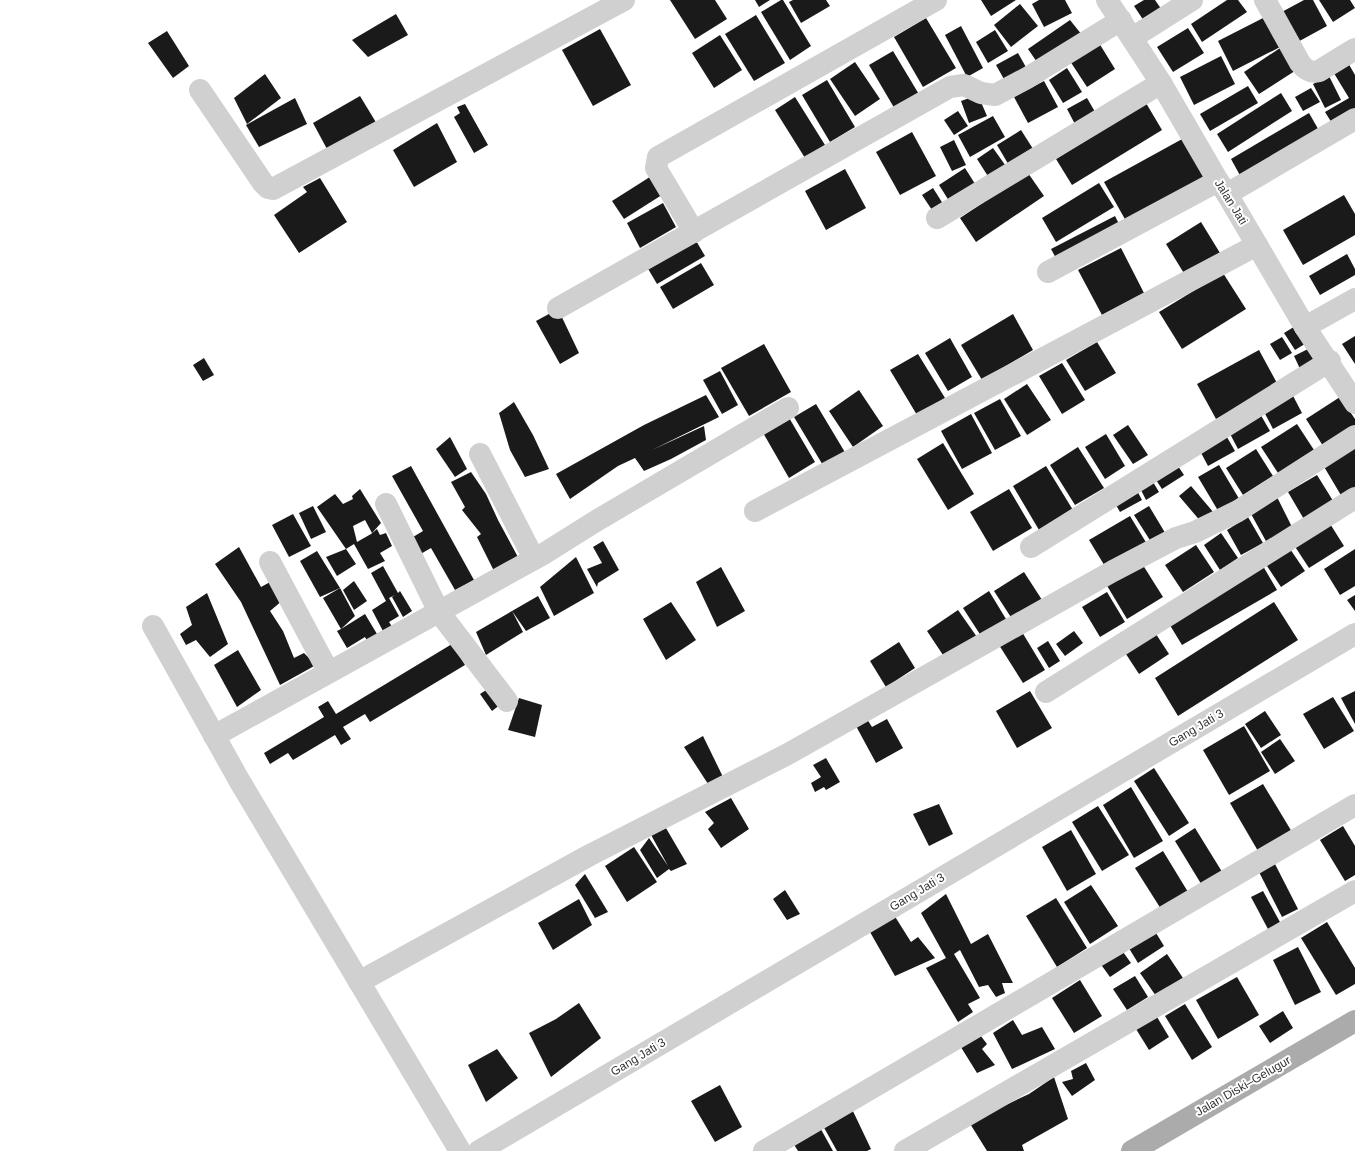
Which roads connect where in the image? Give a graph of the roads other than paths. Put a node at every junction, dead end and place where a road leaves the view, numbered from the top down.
1 (624, 0) edge
2 (936, 0) edge
3 (1107, 0) edge
4 (1192, 0) edge
5 (1265, 0) edge
6 (1126, 29) junction
7 (1355, 49) edge
8 (1161, 83) junction
9 (200, 90) dead end
10 (1355, 119) edge
11 (1223, 188) junction
12 (937, 218) dead end
13 (694, 232) junction
14 (1257, 245) junction
15 (1048, 272) dead end
16 (1355, 299) edge
17 (558, 308) dead end
18 (1306, 327) junction
19 (1330, 361) junction
20 (1355, 403) edge
21 (788, 408) dead end
22 (1355, 436) edge
23 (480, 454) dead end
24 (1355, 498) edge
25 (386, 504) dead end
26 (755, 511) dead end
27 (1031, 547) dead end
28 (534, 559) junction
29 (270, 562) dead end
30 (439, 612) junction
31 (153, 626) dead end
32 (1355, 634) edge
33 (328, 671) junction
34 (1046, 692) dead end
35 (507, 701) dead end
36 (214, 736) junction
37 (1355, 805) edge
38 (1355, 891) edge
39 (358, 982) junction
40 (1355, 1021) edge
41 (460, 1151) edge
42 (479, 1151) edge
43 (764, 1151) edge
44 (905, 1151) edge
45 (1132, 1151) edge

1 - 9 street
2 - 13 street
3 - 6 street, Jalan Jati
4 - 6 street
5 - 7 street
6 - 8 street, Jalan Jati
6 - 13 street
8 - 11 street, Jalan Jati
8 - 12 street
10 - 11 street
11 - 14 street, Jalan Jati
11 - 15 street
13 - 17 street
14 - 18 street, Jalan Jati
14 - 26 street
16 - 18 street
18 - 19 street, Jalan Jati
19 - 20 street, Jalan Jati
19 - 27 street
21 - 28 street
22 - 39 street
23 - 28 street
24 - 34 street
25 - 30 street
28 - 30 street
29 - 33 street
30 - 33 street
30 - 35 street
31 - 36 street
32 - 42 street, Gang Jati 3
33 - 36 street
36 - 39 street
37 - 43 street
38 - 44 street
39 - 41 street
40 - 45 main road, Jalan Diski–Gelugur

